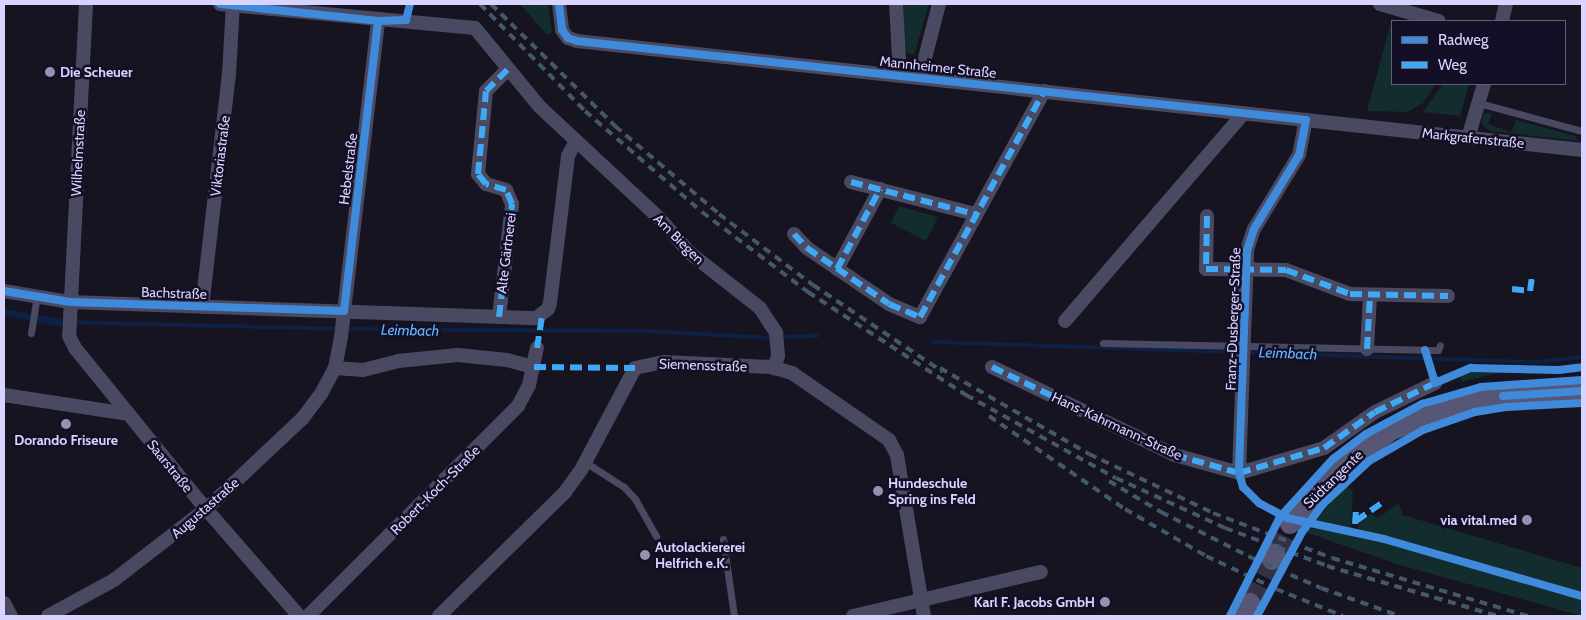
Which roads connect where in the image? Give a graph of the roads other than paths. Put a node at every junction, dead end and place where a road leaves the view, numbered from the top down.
1 (86, 4) edge
2 (229, 4) edge
3 (559, 4) edge
4 (896, 4) edge
5 (939, 4) edge
6 (1380, 4) edge
7 (1506, 4) edge
8 (1436, 20) edge
9 (1502, 20) edge
10 (378, 21) junction
11 (508, 70) junction
12 (900, 75) junction
13 (920, 77) junction
14 (1484, 85) edge
15 (1044, 91) junction
16 (1479, 103) junction
17 (1244, 113) junction
18 (1306, 120) junction
19 (1363, 126) joint
20 (1582, 131) edge
21 (1468, 138) junction
22 (576, 141) junction
23 (1582, 150) edge
24 (851, 182) dead end
25 (880, 189) junction
26 (975, 214) junction
27 (1207, 216) dead end
28 (794, 234) dead end
29 (837, 268) junction
30 (1246, 269) junction
31 (4, 291) edge
32 (1370, 295) junction
33 (1448, 296) dead end
34 (37, 297) junction
35 (70, 307) junction
36 (202, 307) junction
37 (343, 316) junction
38 (499, 317) junction
39 (1065, 321) dead end
40 (31, 333) dead end
41 (1103, 343) dead end
42 (1440, 345) dead end
43 (537, 348) dead end
44 (1367, 349) junction
45 (1244, 353) junction
46 (992, 367) dead end
47 (335, 368) junction
48 (534, 368) junction
49 (774, 368) junction
50 (1435, 383) dead end
51 (1582, 391) edge
52 (4, 395) edge
53 (128, 414) junction
54 (585, 462) junction
55 (1239, 473) junction
56 (206, 509) junction
57 (1290, 524) tunnel mouth
58 (656, 536) dead end
59 (723, 539) dead end
60 (1041, 572) dead end
61 (921, 601) junction
62 (4, 603) edge
63 (11, 616) edge
64 (48, 616) edge
65 (299, 616) edge
66 (308, 616) edge
67 (439, 616) edge
68 (734, 616) edge
69 (853, 616) edge
70 (924, 616) edge

1 - 35 street, Wilhelmstraße
2 - 10 street
2 - 36 street, Viktoriastraße
3 - 12 street, Mannheimer Straße
4 - 12 street
5 - 13 street
6 - 8 street
7 - 9 street
10 - 11 street, Am Biegen
10 - 37 street, Hebelstraße
11 - 22 street, Am Biegen
11 - 38 street, Alte Gärtnerei
12 - 13 street, Mannheimer Straße
13 - 15 street, Mannheimer Straße
14 - 16 street
15 - 17 street, Mannheimer Straße
15 - 26 street
16 - 20 lane, Markgrafenstraße
16 - 21 street
17 - 18 street, Mannheimer Straße
17 - 39 street
18 - 19 street, Mannheimer Straße
18 - 30 street, Franz-Dusberger-Straße
19 - 21 street, Markgrafenstraße
21 - 23 street, Markgrafenstraße
22 - 38 street, Bachstraße
22 - 49 street, Am Biegen
24 - 25 street
25 - 26 street
25 - 29 street
26 - 29 street
27 - 30 street, Franz-Dusberger-Straße
28 - 29 street
30 - 32 street
30 - 45 street, Franz-Dusberger-Straße
31 - 34 street, Bachstraße
32 - 33 street
32 - 44 street
34 - 35 street, Bachstraße
34 - 40 lane
35 - 36 street, Bachstraße
35 - 53 street, Saarstraße
36 - 37 street, Bachstraße
37 - 38 street, Bachstraße
37 - 47 street, Augustastraße
41 - 45 lane, Franz-Dusberger-Straße
42 - 44 lane
43 - 48 street, Robert-Koch-Straße
44 - 45 lane
45 - 55 street, Franz-Dusberger-Straße
46 - 55 street, Hans-Kahrmann-Straße
47 - 48 street
47 - 56 street, Augustastraße
48 - 66 street, Robert-Koch-Straße
49 - 54 street, Siemensstraße
49 - 61 street, Siemensstraße
50 - 55 street
51 - 57 main road, Südtangente
52 - 53 street
53 - 56 street, Saarstraße
54 - 58 lane
54 - 67 street, Siemensstraße
56 - 64 street, Augustastraße
56 - 65 street, Saarstraße
59 - 68 lane
60 - 61 street
61 - 69 street
61 - 70 street, Siemensstraße
62 - 63 street

